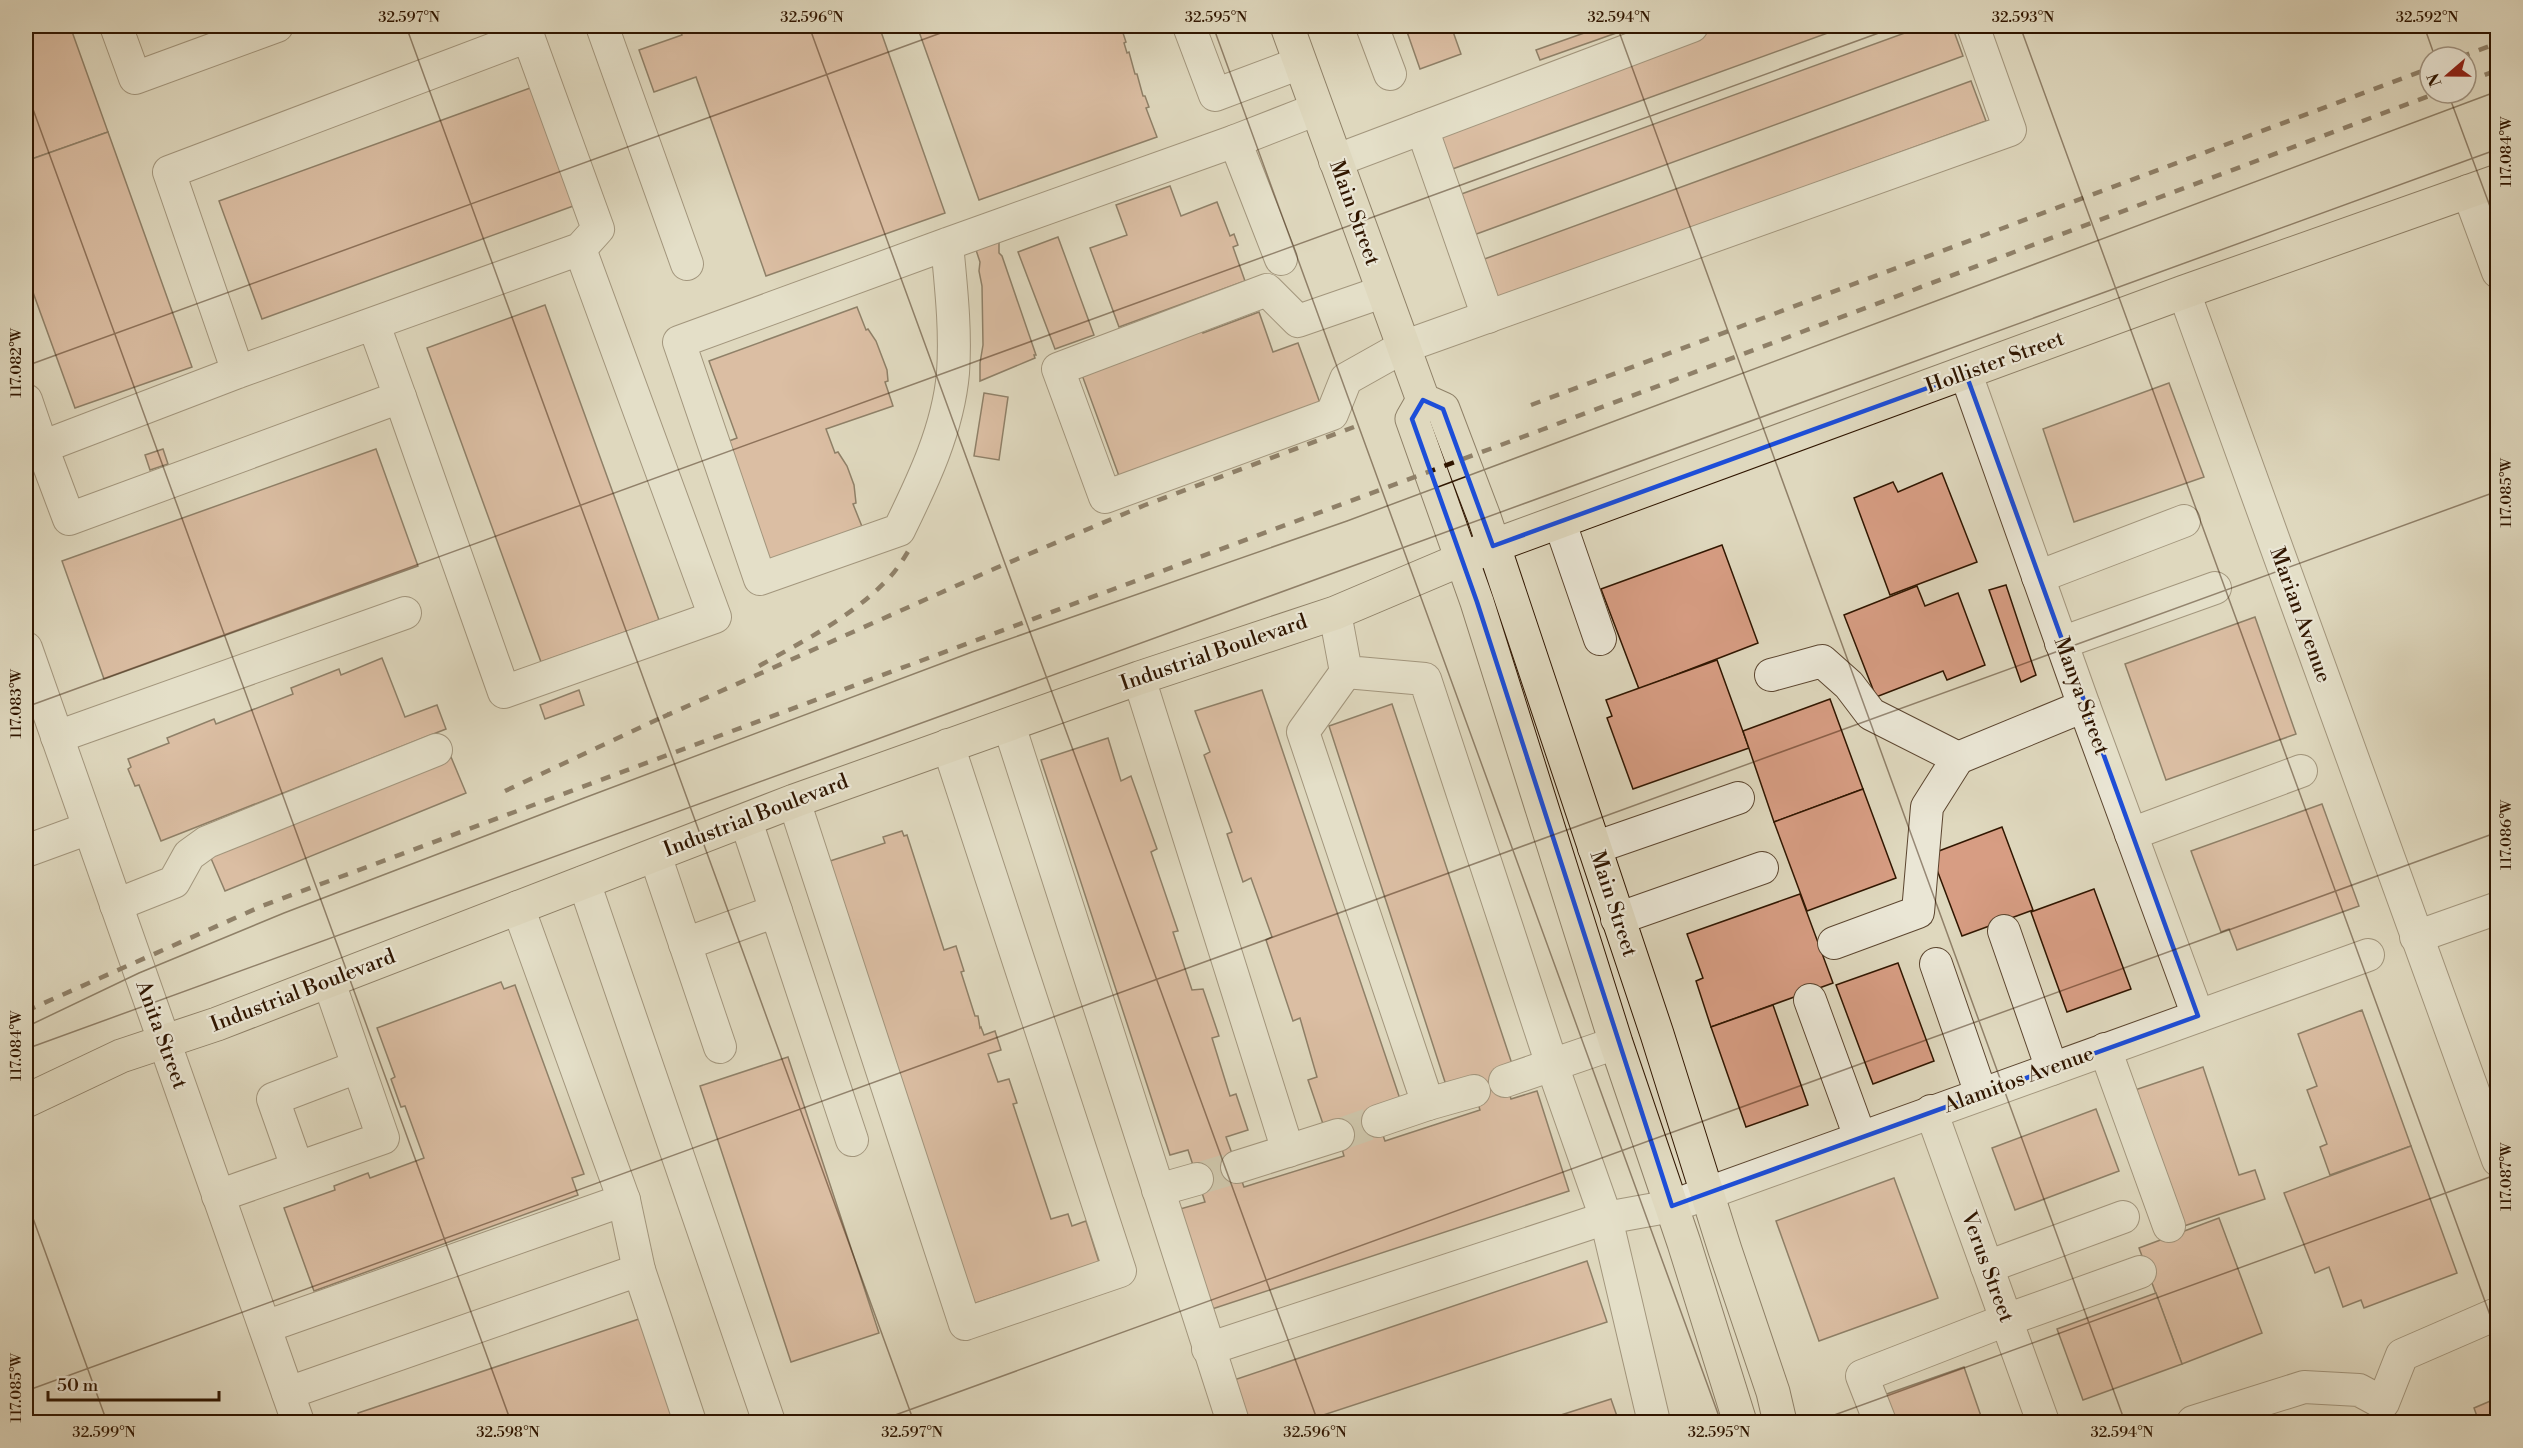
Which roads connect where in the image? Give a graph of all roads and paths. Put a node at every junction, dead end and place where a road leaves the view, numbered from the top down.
1 (116, 26) edge
2 (277, 26) edge
3 (602, 26) edge
4 (1189, 26) edge
5 (1287, 26) edge
6 (1372, 26) edge
7 (1692, 26) edge
8 (1973, 26) edge
9 (1300, 63) junction
10 (1390, 75) dead end
11 (1317, 109) junction
12 (1422, 128) junction
13 (1235, 141) junction
14 (1335, 161) junction
15 (2483, 186) edge
16 (947, 244) junction
17 (580, 249) junction
18 (1281, 259) dead end
19 (687, 264) dead end
20 (2498, 272) edge
21 (1382, 292) junction
22 (2184, 292) junction
23 (1488, 317) junction
24 (374, 324) junction
25 (1403, 347) junction
26 (238, 372) junction
27 (1966, 374) junction
28 (400, 397) junction
29 (26, 400) edge
30 (1423, 400) junction
31 (34, 450) edge
32 (2184, 521) dead end
33 (1560, 523) junction
34 (1493, 546) junction
35 (1462, 558) junction
36 (2038, 577) junction
37 (2215, 588) dead end
38 (405, 613) dead end
39 (1335, 613) junction
40 (1600, 639) dead end
41 (2061, 643) junction
42 (26, 648) edge
43 (1346, 672) junction
44 (1771, 675) dead end
45 (1139, 678) junction
46 (2084, 706) junction
47 (1009, 725) junction
48 (57, 737) junction
49 (948, 745) junction
50 (436, 750) dead end
51 (1958, 758) junction
52 (2301, 771) dead end
53 (1738, 798) dead end
54 (794, 801) junction
55 (746, 820) junction
56 (89, 828) junction
57 (2131, 834) junction
58 (1594, 849) junction
59 (26, 851) edge
60 (655, 855) junction
61 (1762, 868) dead end
62 (584, 882) junction
63 (116, 905) junction
64 (518, 908) junction
65 (776, 911) junction
66 (2496, 913) edge
67 (1617, 919) junction
68 (2004, 931) dead end
69 (2416, 937) junction
70 (1834, 943) dead end
71 (685, 944) junction
72 (2368, 955) dead end
73 (1936, 964) dead end
74 (329, 981) junction
75 (1810, 1000) dead end
76 (2198, 1016) junction
77 (163, 1041) junction
78 (1616, 1043) junction
79 (720, 1047) dead end
80 (2105, 1049) junction
81 (1552, 1065) junction
82 (357, 1067) junction
83 (2052, 1069) junction
84 (1505, 1081) dead end
85 (1474, 1090) dead end
86 (1981, 1094) junction
87 (26, 1101) edge
88 (1428, 1104) junction
89 (1931, 1111) junction
90 (1378, 1121) tunnel mouth
91 (1338, 1135) tunnel mouth
92 (1860, 1137) junction
93 (852, 1140) dead end
94 (1288, 1151) junction
95 (2498, 1160) edge
96 (297, 1167) junction
97 (1237, 1167) tunnel mouth
98 (1197, 1179) tunnel mouth
99 (1158, 1190) junction
100 (1708, 1192) junction
101 (218, 1196) junction
102 (624, 1200) junction
103 (1672, 1206) junction
104 (2123, 1217) dead end
105 (1606, 1218) junction
106 (2169, 1226) dead end
107 (1987, 1267) junction
108 (639, 1270) junction
109 (2140, 1272) dead end
110 (2494, 1315) dead end
111 (2006, 1320) junction
112 (265, 1327) junction
113 (1208, 1349) junction
114 (288, 1393) junction
115 (2201, 1421) edge
116 (298, 1422) edge
117 (690, 1422) edge
118 (769, 1422) edge
119 (1233, 1422) edge
120 (1654, 1422) edge
121 (1740, 1422) edge
122 (1780, 1422) edge
123 (1880, 1422) edge
124 (2043, 1422) edge

1 - 2 street
3 - 19 street
4 - 9 street
5 - 9 main road, Main Street
6 - 10 street
7 - 12 street
8 - 23 street
9 - 11 main road, Main Street
11 - 13 street
11 - 14 main road, Main Street
12 - 14 street
12 - 23 street
13 - 16 street
13 - 18 street
14 - 21 main road, Main Street
15 - 20 street
15 - 22 main road, Hollister Street
16 - 16 street
17 - 24 street
17 - 26 street
17 - 28 street
21 - 25 main road, Main Street
21 - 25 street
22 - 27 main road, Hollister Street
22 - 69 street, Marian Avenue
23 - 25 street
24 - 26 street
24 - 28 street
25 - 30 main road, Main Street
26 - 31 street
27 - 33 main road, Hollister Street
27 - 36 street, Manya Street
28 - 31 street
29 - 31 street
30 - 34 main road, Main Street
30 - 35 main road, Main Street
32 - 36 street
33 - 34 main road, Hollister Street
33 - 40 street
34 - 35 main road, Industrial Boulevard
34 - 58 main road, Main Street
35 - 39 main road, Industrial Boulevard
35 - 78 main road, Main Street
36 - 41 street, Manya Street
37 - 41 street
38 - 48 street
39 - 43 street
39 - 45 main road, Industrial Boulevard
41 - 46 street, Manya Street
42 - 48 street, Anita Street
43 - 81 street
43 - 88 street
44 - 51 street
45 - 47 main road, Industrial Boulevard
45 - 94 street
46 - 51 street
46 - 57 street, Manya Street
47 - 49 main road, Industrial Boulevard
47 - 99 street
48 - 56 street, Anita Street
49 - 54 main road, Industrial Boulevard
49 - 54 street
50 - 63 street
51 - 70 street
52 - 57 street
53 - 58 street
54 - 55 main road, Industrial Boulevard
55 - 60 main road, Industrial Boulevard
55 - 65 street
56 - 59 street
56 - 63 street, Anita Street
57 - 76 street, Manya Street
58 - 67 main road, Main Street
60 - 62 main road, Industrial Boulevard
60 - 71 street
61 - 67 street
62 - 64 main road, Industrial Boulevard
62 - 118 street
63 - 77 street, Anita Street
64 - 74 main road, Industrial Boulevard
64 - 102 street
65 - 71 street
65 - 93 street
66 - 69 street
67 - 100 main road, Main Street
68 - 83 street
69 - 95 street, Marian Avenue
71 - 79 street
72 - 76 street, Alamitos Avenue
73 - 86 street
74 - 77 main road, Industrial Boulevard
74 - 82 street
75 - 92 street
76 - 80 street, Alamitos Avenue
77 - 87 main road, Industrial Boulevard
77 - 101 street, Anita Street
78 - 81 street
78 - 103 main road, Main Street
80 - 83 street, Alamitos Avenue
80 - 106 street
81 - 84 street
81 - 105 street
82 - 96 street
82 - 96 street
83 - 86 street, Alamitos Avenue
85 - 88 street
86 - 89 street, Alamitos Avenue
88 - 90 street
89 - 92 street, Alamitos Avenue
89 - 107 street, Verus Street
91 - 94 street
92 - 100 street, Alamitos Avenue
94 - 97 street
96 - 101 street
98 - 99 street
99 - 113 street
100 - 103 street, Alamitos Avenue
100 - 122 main road, Main Street
101 - 112 street, Anita Street
102 - 108 street
102 - 112 street
103 - 105 street, Alamitos Avenue
103 - 121 main road, Main Street
104 - 107 street
105 - 113 street, Alamitos Avenue
105 - 120 street
107 - 111 street, Verus Street
108 - 114 street
108 - 117 street
109 - 111 street
110 - 115 street
111 - 123 street
111 - 124 street, Verus Street
112 - 114 street, Anita Street
113 - 119 street
114 - 116 street, Anita Street

